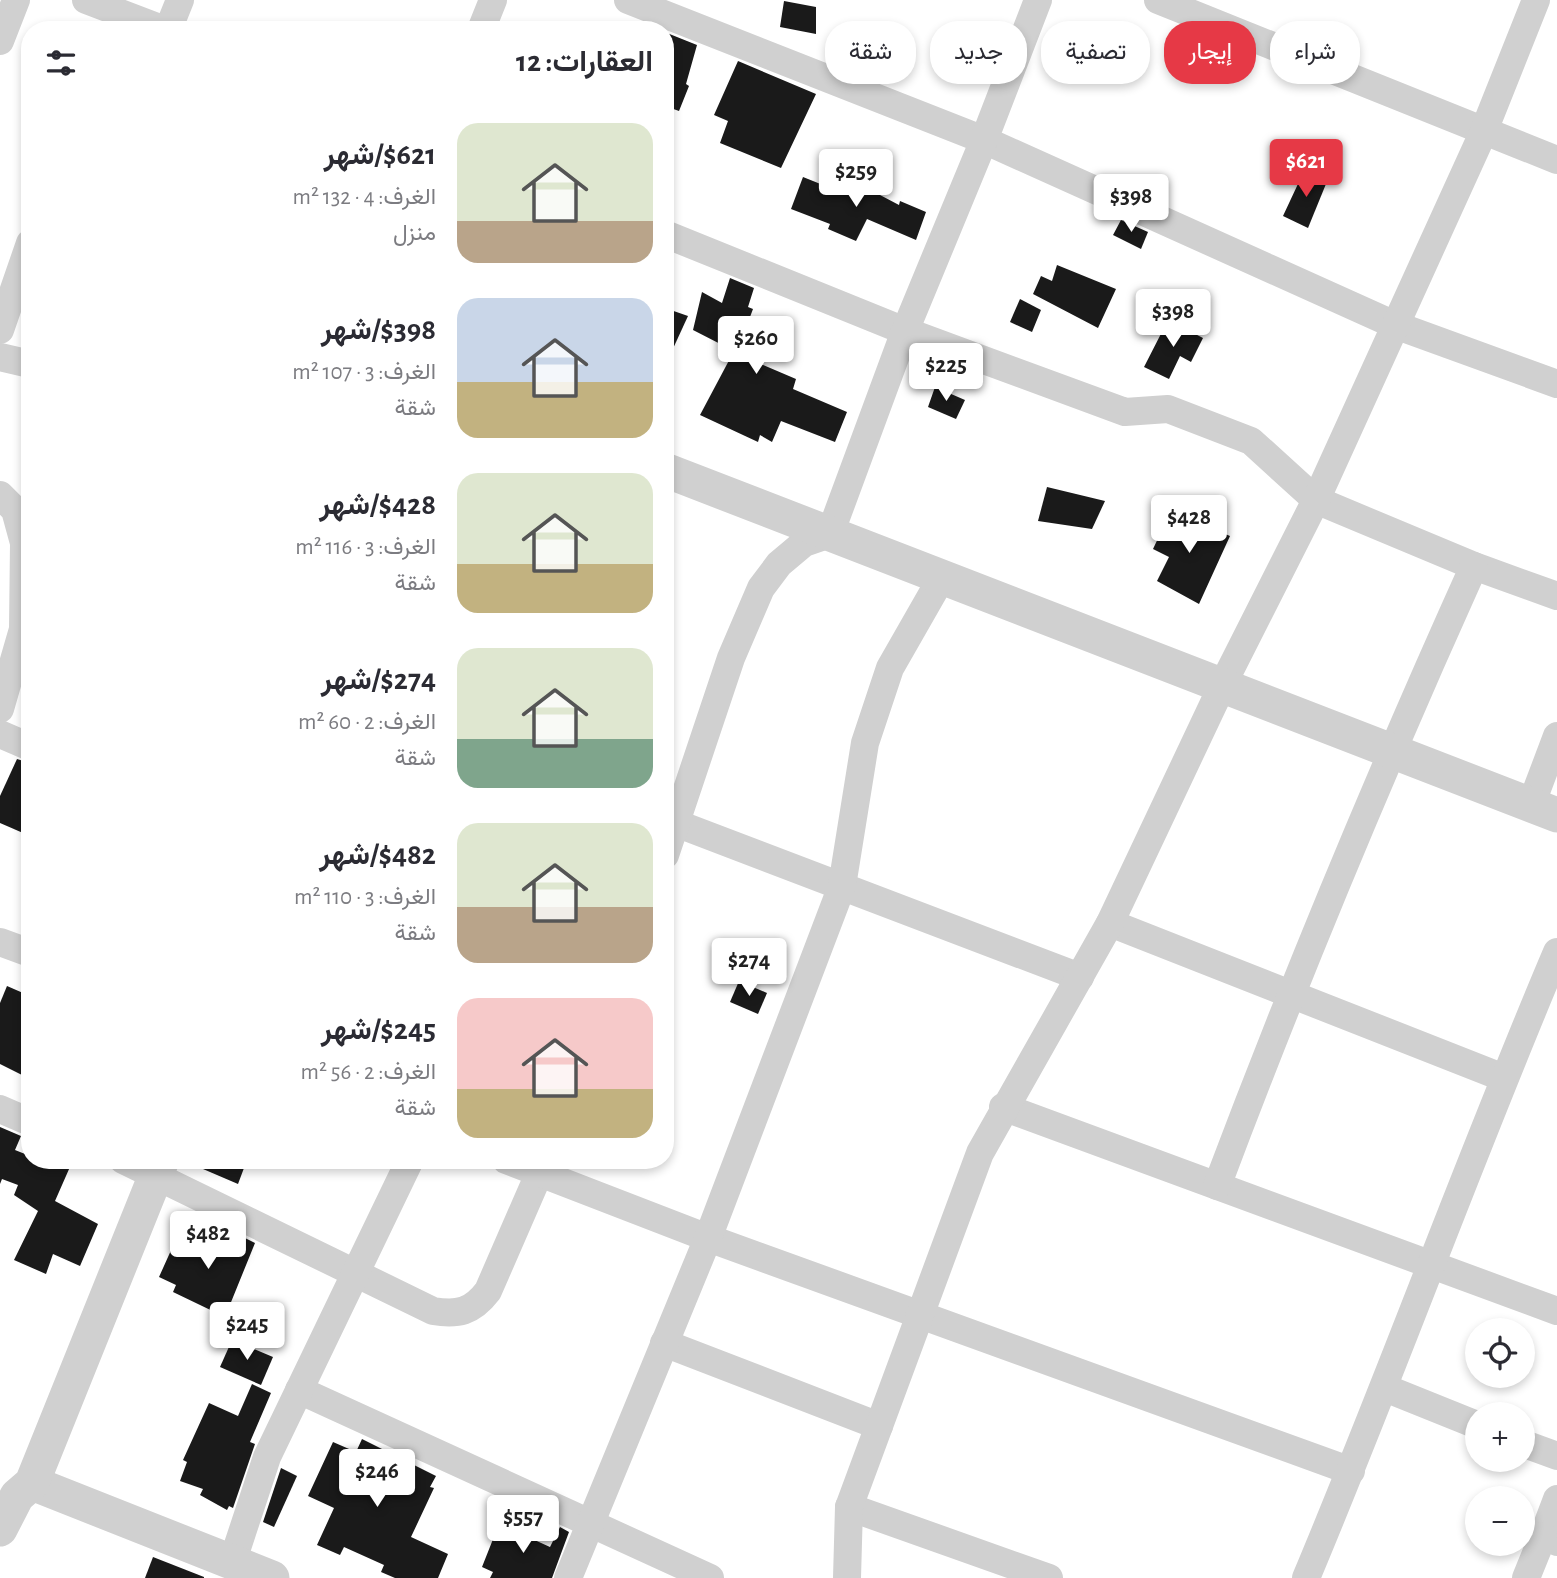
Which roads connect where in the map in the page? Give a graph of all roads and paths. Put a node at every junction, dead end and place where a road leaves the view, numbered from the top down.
1 (16, 0) edge
2 (180, 0) edge
3 (493, 0) edge
4 (628, 0) edge
5 (1038, 0) edge
6 (1158, 0) edge
7 (1536, 0) edge
8 (100, 13) edge
9 (132, 21) edge
10 (171, 21) edge
11 (485, 21) edge
12 (0, 41) edge
13 (1483, 132) junction
14 (984, 140) junction
15 (1557, 160) edge
16 (674, 238) edge
17 (21, 269) edge
18 (1395, 325) junction
19 (0, 330) edge
20 (905, 331) junction
21 (0, 357) edge
22 (21, 362) edge
23 (1557, 384) edge
24 (674, 473) edge
25 (0, 495) edge
26 (1315, 500) junction
27 (21, 525) edge
28 (830, 534) junction
29 (1474, 566) junction
30 (942, 577) junction
31 (1557, 596) edge
32 (21, 636) edge
33 (1222, 685) junction
34 (0, 709) edge
35 (0, 734) edge
36 (1557, 736) edge
37 (21, 743) edge
38 (1391, 751) junction
39 (1544, 810) edge
40 (674, 813) edge
41 (674, 822) edge
42 (842, 886) junction
43 (1110, 923) junction
44 (0, 942) edge
45 (21, 950) edge
46 (1557, 952) edge
47 (1080, 977) junction
48 (1288, 995) junction
49 (1504, 1078) junction
50 (1003, 1107) junction
51 (0, 1109) edge
52 (21, 1118) edge
53 (158, 1169) edge
54 (163, 1169) edge
55 (406, 1169) edge
56 (541, 1169) edge
57 (547, 1169) edge
58 (1217, 1185) junction
59 (708, 1238) junction
60 (1431, 1264) junction
61 (358, 1274) junction
62 (1557, 1311) edge
63 (921, 1313) junction
64 (664, 1343) junction
65 (1385, 1388) junction
66 (299, 1390) junction
67 (1465, 1420) edge
68 (879, 1426) junction
69 (1535, 1448) edge
70 (1557, 1456) edge
71 (1351, 1471) junction
72 (32, 1483) junction
73 (1557, 1499) edge
74 (849, 1507) junction
75 (2, 1519) edge
76 (589, 1524) junction
77 (1550, 1539) edge
78 (232, 1563) junction
79 (272, 1578) edge
80 (568, 1578) edge
81 (710, 1578) edge
82 (847, 1578) edge
83 (1049, 1578) edge
84 (1306, 1578) edge
85 (1526, 1578) edge

1 - 12 street
2 - 10 street
3 - 11 street
4 - 14 street
5 - 14 street
6 - 13 street
7 - 13 street
8 - 9 street
13 - 15 street
13 - 18 street
14 - 18 street
14 - 20 street
16 - 20 street
17 - 19 street
18 - 23 street
18 - 26 street
20 - 26 street
20 - 28 street
21 - 22 street
24 - 28 street
25 - 27 street
26 - 29 street
26 - 33 street
28 - 30 street
28 - 40 street
29 - 31 street
29 - 38 street
30 - 33 street
30 - 42 street
32 - 34 street
33 - 38 street
33 - 43 street
35 - 37 street
36 - 39 street
38 - 39 street
38 - 48 street
41 - 42 street
42 - 47 street
42 - 59 street
43 - 47 street
43 - 48 street
44 - 45 street
46 - 49 street
47 - 50 street
48 - 49 street
48 - 58 street
49 - 60 street
50 - 58 street
50 - 63 street
51 - 52 street
53 - 72 street
54 - 61 street
55 - 61 street
56 - 61 street
57 - 59 street
58 - 60 street
59 - 63 street
59 - 64 street
60 - 62 street
60 - 65 street
61 - 66 street
63 - 68 street
63 - 71 street
64 - 68 street
64 - 76 street
65 - 67 street
65 - 71 street
66 - 76 street
66 - 78 street
68 - 74 street
69 - 70 street
71 - 84 street
72 - 75 street
72 - 78 street
73 - 77 street
74 - 82 street
74 - 83 street
76 - 80 street
76 - 81 street
77 - 85 street
78 - 79 street

